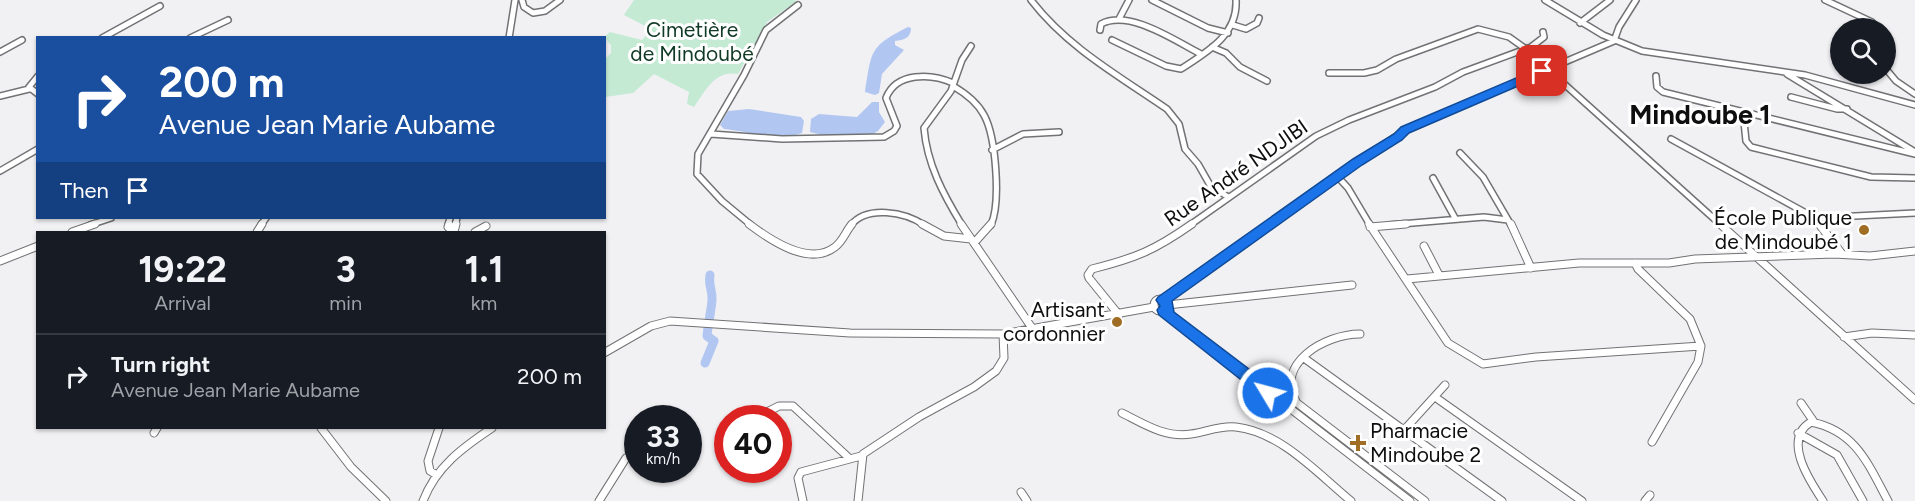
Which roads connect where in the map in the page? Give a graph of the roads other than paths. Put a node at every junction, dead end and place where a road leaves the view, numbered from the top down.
1 (515, 0) edge
2 (522, 0) edge
3 (560, 0) edge
4 (1031, 0) edge
5 (1129, 0) edge
6 (1152, 0) edge
7 (1236, 0) edge
8 (1610, 0) edge
9 (1636, 0) edge
10 (1825, 0) edge
11 (1550, 1) edge
12 (798, 5) dead end
13 (160, 6) dead end
14 (1259, 18) dead end
15 (1863, 18) edge
16 (1119, 19) junction
17 (228, 20) dead end
18 (1580, 23) junction
19 (1233, 26) junction
20 (1100, 30) dead end
21 (1543, 32) dead end
22 (1228, 33) junction
23 (106, 36) edge
24 (194, 36) edge
25 (509, 36) edge
26 (22, 40) dead end
27 (1112, 40) dead end
28 (1614, 41) junction
29 (971, 46) dead end
30 (1212, 47) junction
31 (1526, 48) junction
32 (0, 52) edge
33 (1201, 54) junction
34 (1551, 69) junction
35 (1329, 73) dead end
36 (1656, 76) dead end
37 (1800, 77) junction
38 (36, 79) edge
39 (1822, 79) junction
40 (1267, 81) dead end
41 (1896, 81) edge
42 (953, 85) junction
43 (29, 89) junction
44 (1818, 92) junction
45 (36, 93) edge
46 (1915, 94) edge
47 (0, 96) edge
48 (1791, 97) dead end
49 (1915, 105) edge
50 (1848, 109) junction
51 (1743, 112) junction
52 (1059, 132) dead end
53 (711, 134) junction
54 (1671, 139) dead end
55 (36, 150) edge
56 (992, 150) junction
57 (1460, 153) dead end
58 (1915, 153) edge
59 (25, 158) junction
60 (36, 158) edge
61 (0, 171) edge
62 (1337, 176) junction
63 (1433, 178) dead end
64 (1915, 178) edge
65 (1228, 197) junction
66 (1915, 213) edge
67 (1815, 218) junction
68 (108, 219) edge
69 (1455, 219) junction
70 (1508, 220) junction
71 (486, 226) dead end
72 (1370, 227) junction
73 (75, 231) edge
74 (477, 231) edge
75 (973, 241) junction
76 (1424, 246) dead end
77 (36, 247) edge
78 (1915, 251) edge
79 (1842, 254) junction
80 (1755, 258) junction
81 (0, 261) edge
82 (1635, 263) junction
83 (1530, 268) junction
84 (1439, 275) junction
85 (1407, 279) junction
86 (1352, 285) dead end
87 (1166, 308) junction
88 (1119, 315) junction
89 (1032, 328) junction
90 (1003, 334) junction
91 (1360, 334) dead end
92 (1915, 335) edge
93 (1844, 337) junction
94 (1701, 346) junction
95 (606, 352) edge
96 (1304, 358) junction
97 (1445, 385) dead end
98 (1435, 397) junction
99 (1915, 400) edge
100 (1801, 403) dead end
101 (792, 406) edge
102 (1122, 413) dead end
103 (1814, 422) junction
104 (322, 429) edge
105 (439, 429) edge
106 (490, 429) edge
107 (1404, 430) junction
108 (1798, 433) junction
109 (1652, 442) dead end
110 (861, 456) junction
111 (849, 458) junction
112 (624, 461) edge
113 (435, 474) junction
114 (1021, 492) dead end
115 (386, 501) edge
116 (423, 501) edge
117 (598, 501) edge
118 (803, 501) edge
119 (858, 501) edge
120 (1027, 501) edge
121 (1351, 501) edge
122 (1410, 501) edge
123 (1425, 501) edge
124 (1502, 501) edge
125 (1582, 501) edge
126 (1823, 501) edge
127 (1863, 501) edge
128 (1888, 501) edge

1 - 25 street
2 - 3 street
4 - 65 street
5 - 16 street
6 - 22 street
7 - 19 street
8 - 18 street
9 - 28 street
10 - 15 street
11 - 18 street
12 - 53 street
13 - 23 street
14 - 19 street
16 - 20 street
16 - 33 street
17 - 24 street
18 - 28 street
19 - 22 street
21 - 31 street, Rue André NDJIBI
22 - 30 street
26 - 32 street
27 - 33 street
28 - 34 street
28 - 37 street
29 - 42 street
30 - 33 street
30 - 40 street
31 - 34 street
31 - 35 street
31 - 65 street, Rue André NDJIBI
34 - 62 street
34 - 80 street
36 - 51 street
37 - 39 street
37 - 44 street
38 - 43 street
39 - 44 street
39 - 49 street
41 - 46 street
42 - 53 street
42 - 56 street
42 - 75 street
43 - 45 street
43 - 47 street
44 - 50 street
48 - 50 street
50 - 58 street
51 - 58 street
51 - 64 street
52 - 56 street
53 - 75 street
54 - 67 street
55 - 59 street
56 - 75 street
57 - 70 street
59 - 60 street
59 - 61 street
62 - 72 street
62 - 87 street
63 - 69 street
65 - 88 street, Rue André NDJIBI
66 - 67 street
67 - 79 street
68 - 73 street
69 - 70 street
69 - 72 street
70 - 83 street
71 - 74 street
72 - 85 street
75 - 89 street
76 - 84 street
77 - 81 street
78 - 79 street
79 - 80 street
80 - 82 street
80 - 93 street
82 - 83 street
82 - 94 street
83 - 84 street
84 - 85 street
85 - 94 street
86 - 87 street
87 - 88 street
87 - 122 street
88 - 89 street
89 - 90 street
90 - 95 street
90 - 110 street
91 - 96 street
92 - 93 street
93 - 99 street
94 - 109 street
96 - 107 street
96 - 123 street
97 - 98 street
98 - 107 street
98 - 125 street
100 - 103 street
101 - 111 street
102 - 121 street
103 - 108 street
103 - 128 street
104 - 115 street
105 - 113 street
106 - 113 street
107 - 124 street
108 - 126 street
108 - 127 street
110 - 111 street
110 - 119 street
111 - 118 street
112 - 117 street
113 - 116 street
114 - 120 street

